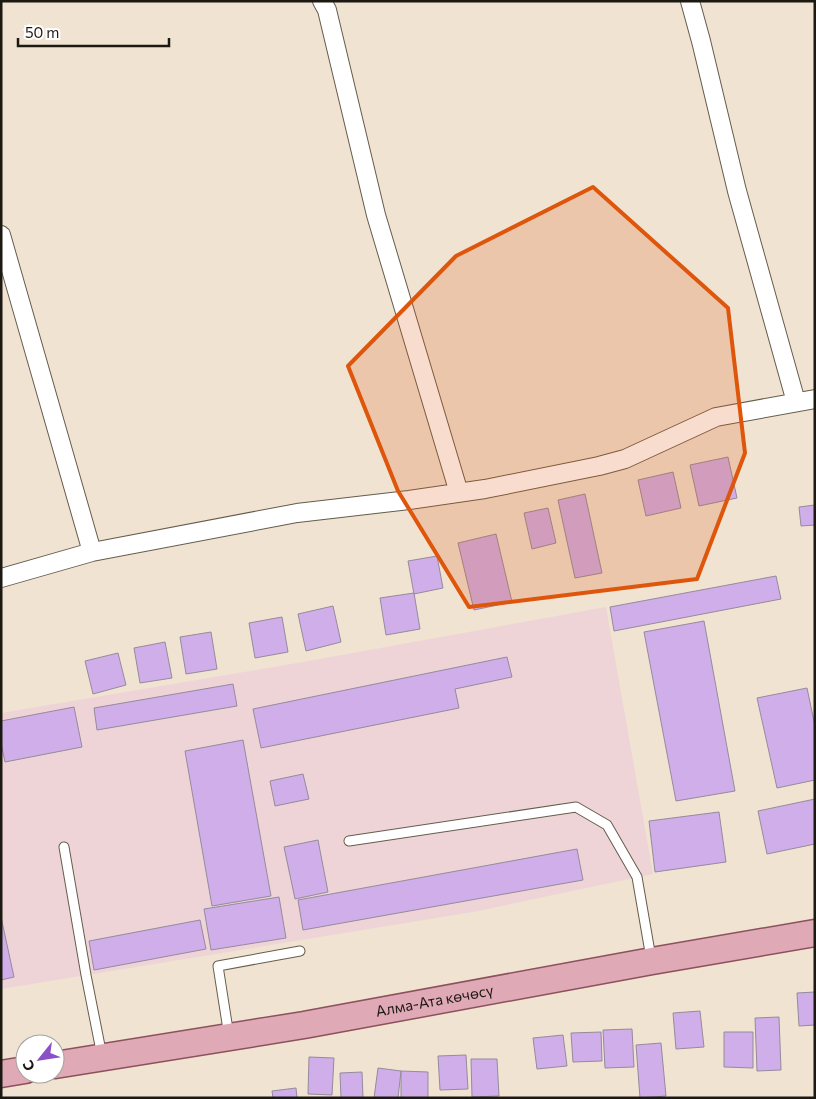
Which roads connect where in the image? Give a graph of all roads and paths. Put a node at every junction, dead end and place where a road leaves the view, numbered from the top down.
1 (322, 1) edge
2 (690, 1) edge
3 (1, 234) edge
4 (815, 399) edge
5 (796, 402) junction
6 (458, 493) junction
7 (92, 552) junction
8 (1, 578) edge
9 (349, 841) dead end
10 (64, 847) dead end
11 (815, 933) edge
12 (300, 951) dead end
13 (652, 961) junction
14 (229, 1036) junction
15 (102, 1056) junction
16 (65, 1063) edge
17 (15, 1072) edge
18 (1, 1074) edge

1 - 6 street
2 - 5 street
3 - 7 street
4 - 5 street
5 - 6 street
6 - 7 street
7 - 8 street
9 - 13 lane
10 - 15 lane
11 - 13 main road, Алма-Ата көчөсү
12 - 14 lane
13 - 14 main road, Алма-Ата көчөсү
14 - 15 main road, Алма-Ата көчөсү
15 - 16 main road, Алма-Ата көчөсү
17 - 18 main road

